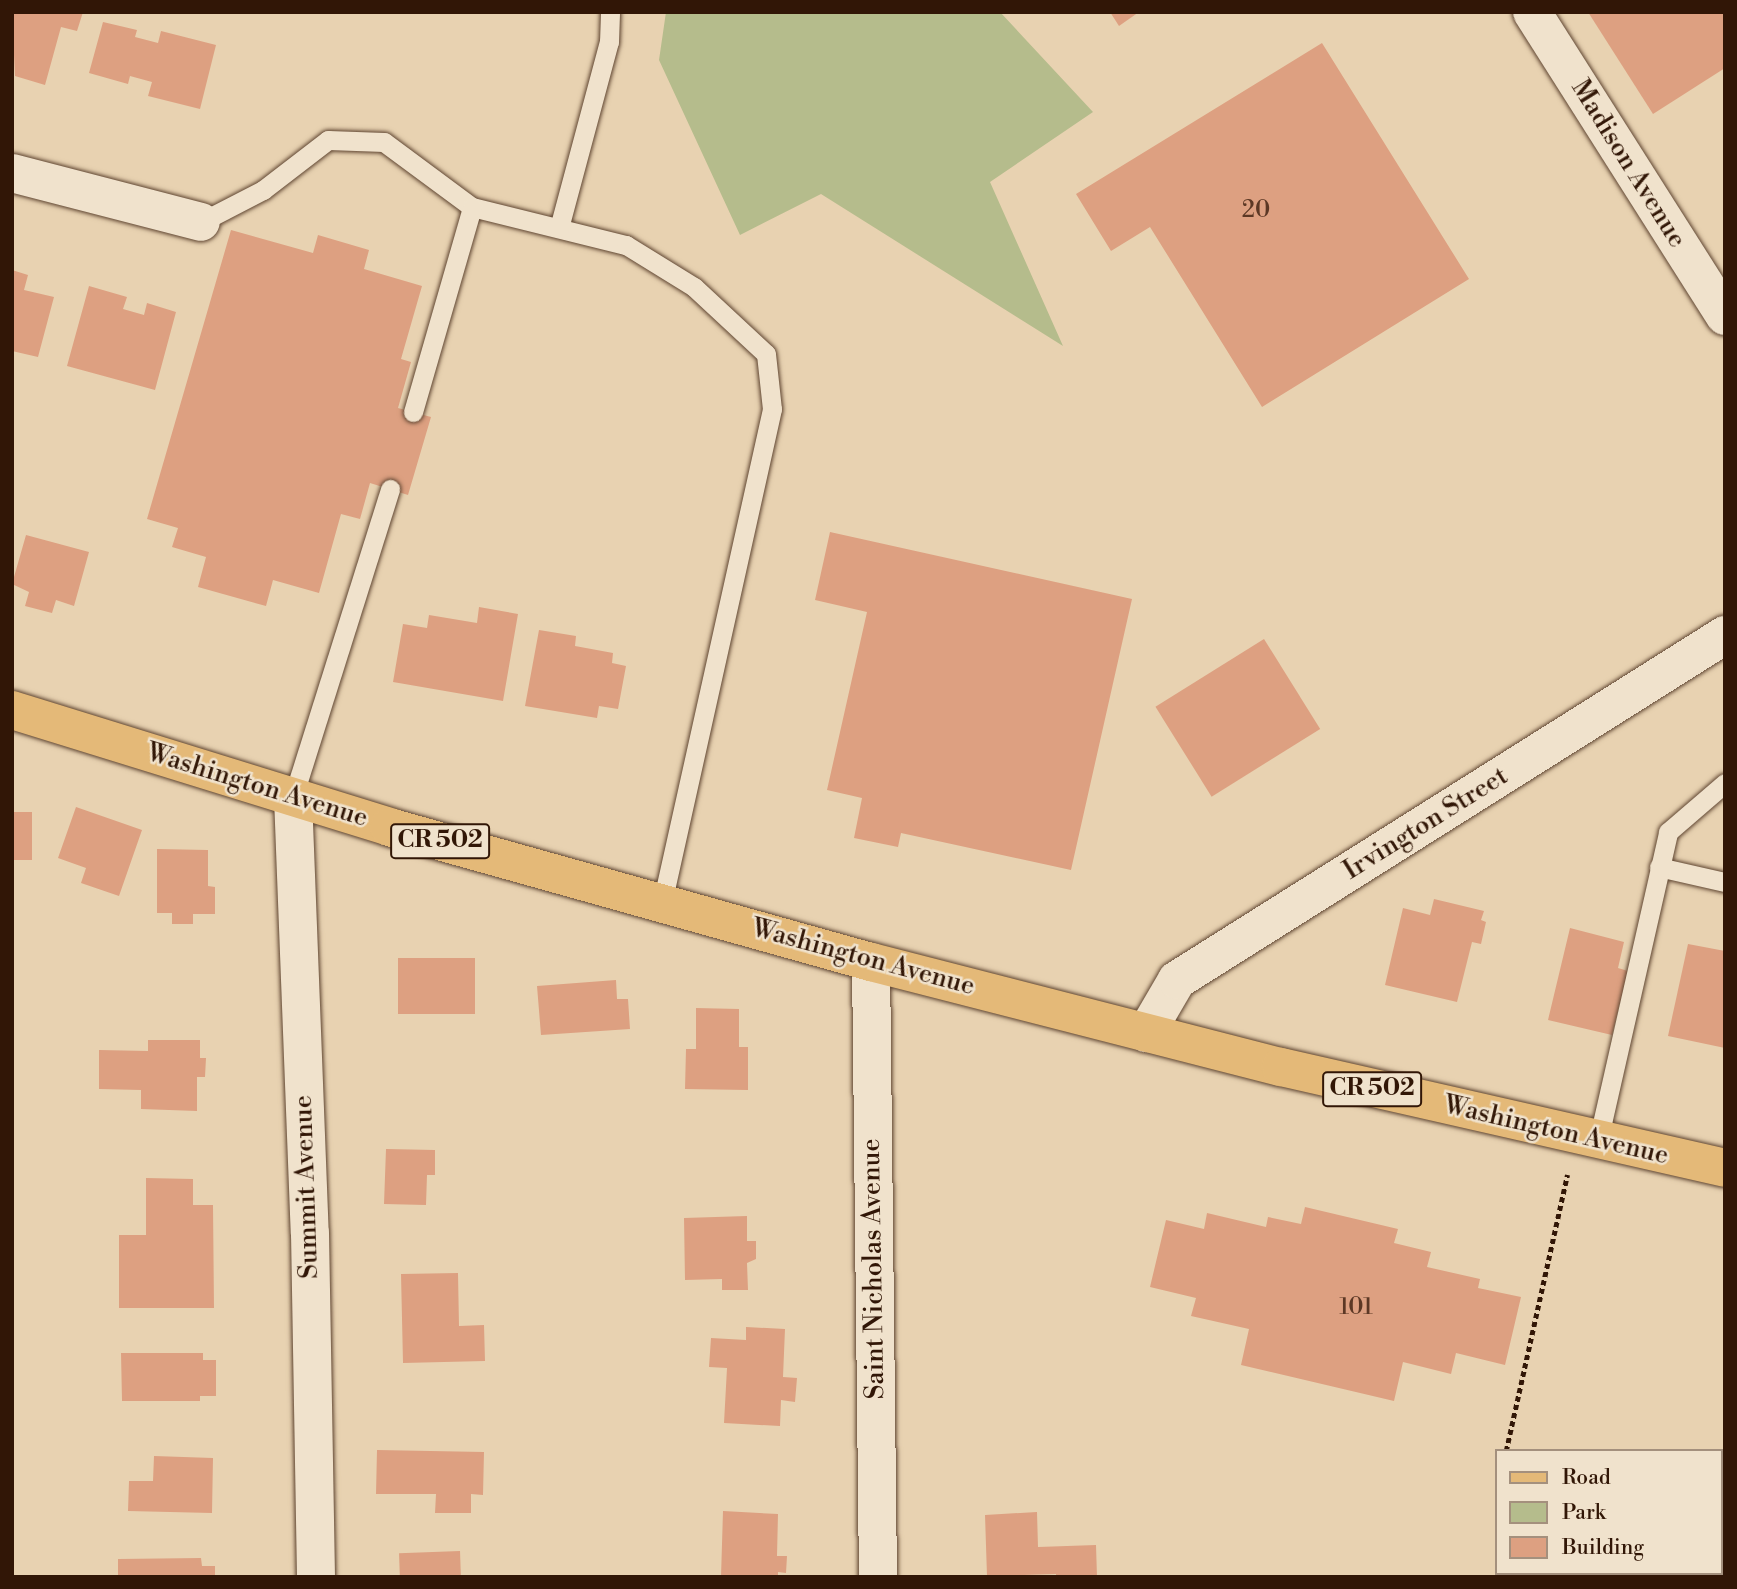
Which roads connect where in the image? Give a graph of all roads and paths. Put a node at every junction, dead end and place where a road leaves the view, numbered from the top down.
1 (610, 12) edge
2 (1532, 12) edge
3 (12, 173) edge
4 (472, 207) junction
5 (201, 222) joint
6 (559, 228) junction
7 (1725, 316) edge
8 (413, 412) dead end
9 (390, 489) dead end
10 (1725, 635) edge
11 (12, 710) edge
12 (1725, 783) edge
13 (293, 797) junction
14 (1659, 867) junction
15 (1725, 882) edge
16 (662, 903) junction
17 (871, 962) junction
18 (1146, 1032) junction
19 (1587, 1139) junction
20 (1725, 1168) edge
21 (1507, 1449) edge
22 (316, 1577) edge
23 (878, 1577) edge

1 - 6 lane
2 - 7 street, Madison Avenue
3 - 5 street
4 - 5 lane
4 - 6 lane
4 - 8 lane
6 - 16 lane
9 - 13 lane
10 - 18 street, Irvington Street
11 - 13 main road, Washington Avenue / CR 502
12 - 14 lane
13 - 16 main road, Washington Avenue / CR 502
13 - 22 street, Summit Avenue
14 - 15 lane
14 - 19 lane
16 - 17 main road, Washington Avenue / CR 502
17 - 18 main road, Washington Avenue / CR 502
17 - 23 street, Saint Nicholas Avenue
18 - 19 main road, Washington Avenue / CR 502
19 - 20 main road, Washington Avenue / CR 502
19 - 21 path

